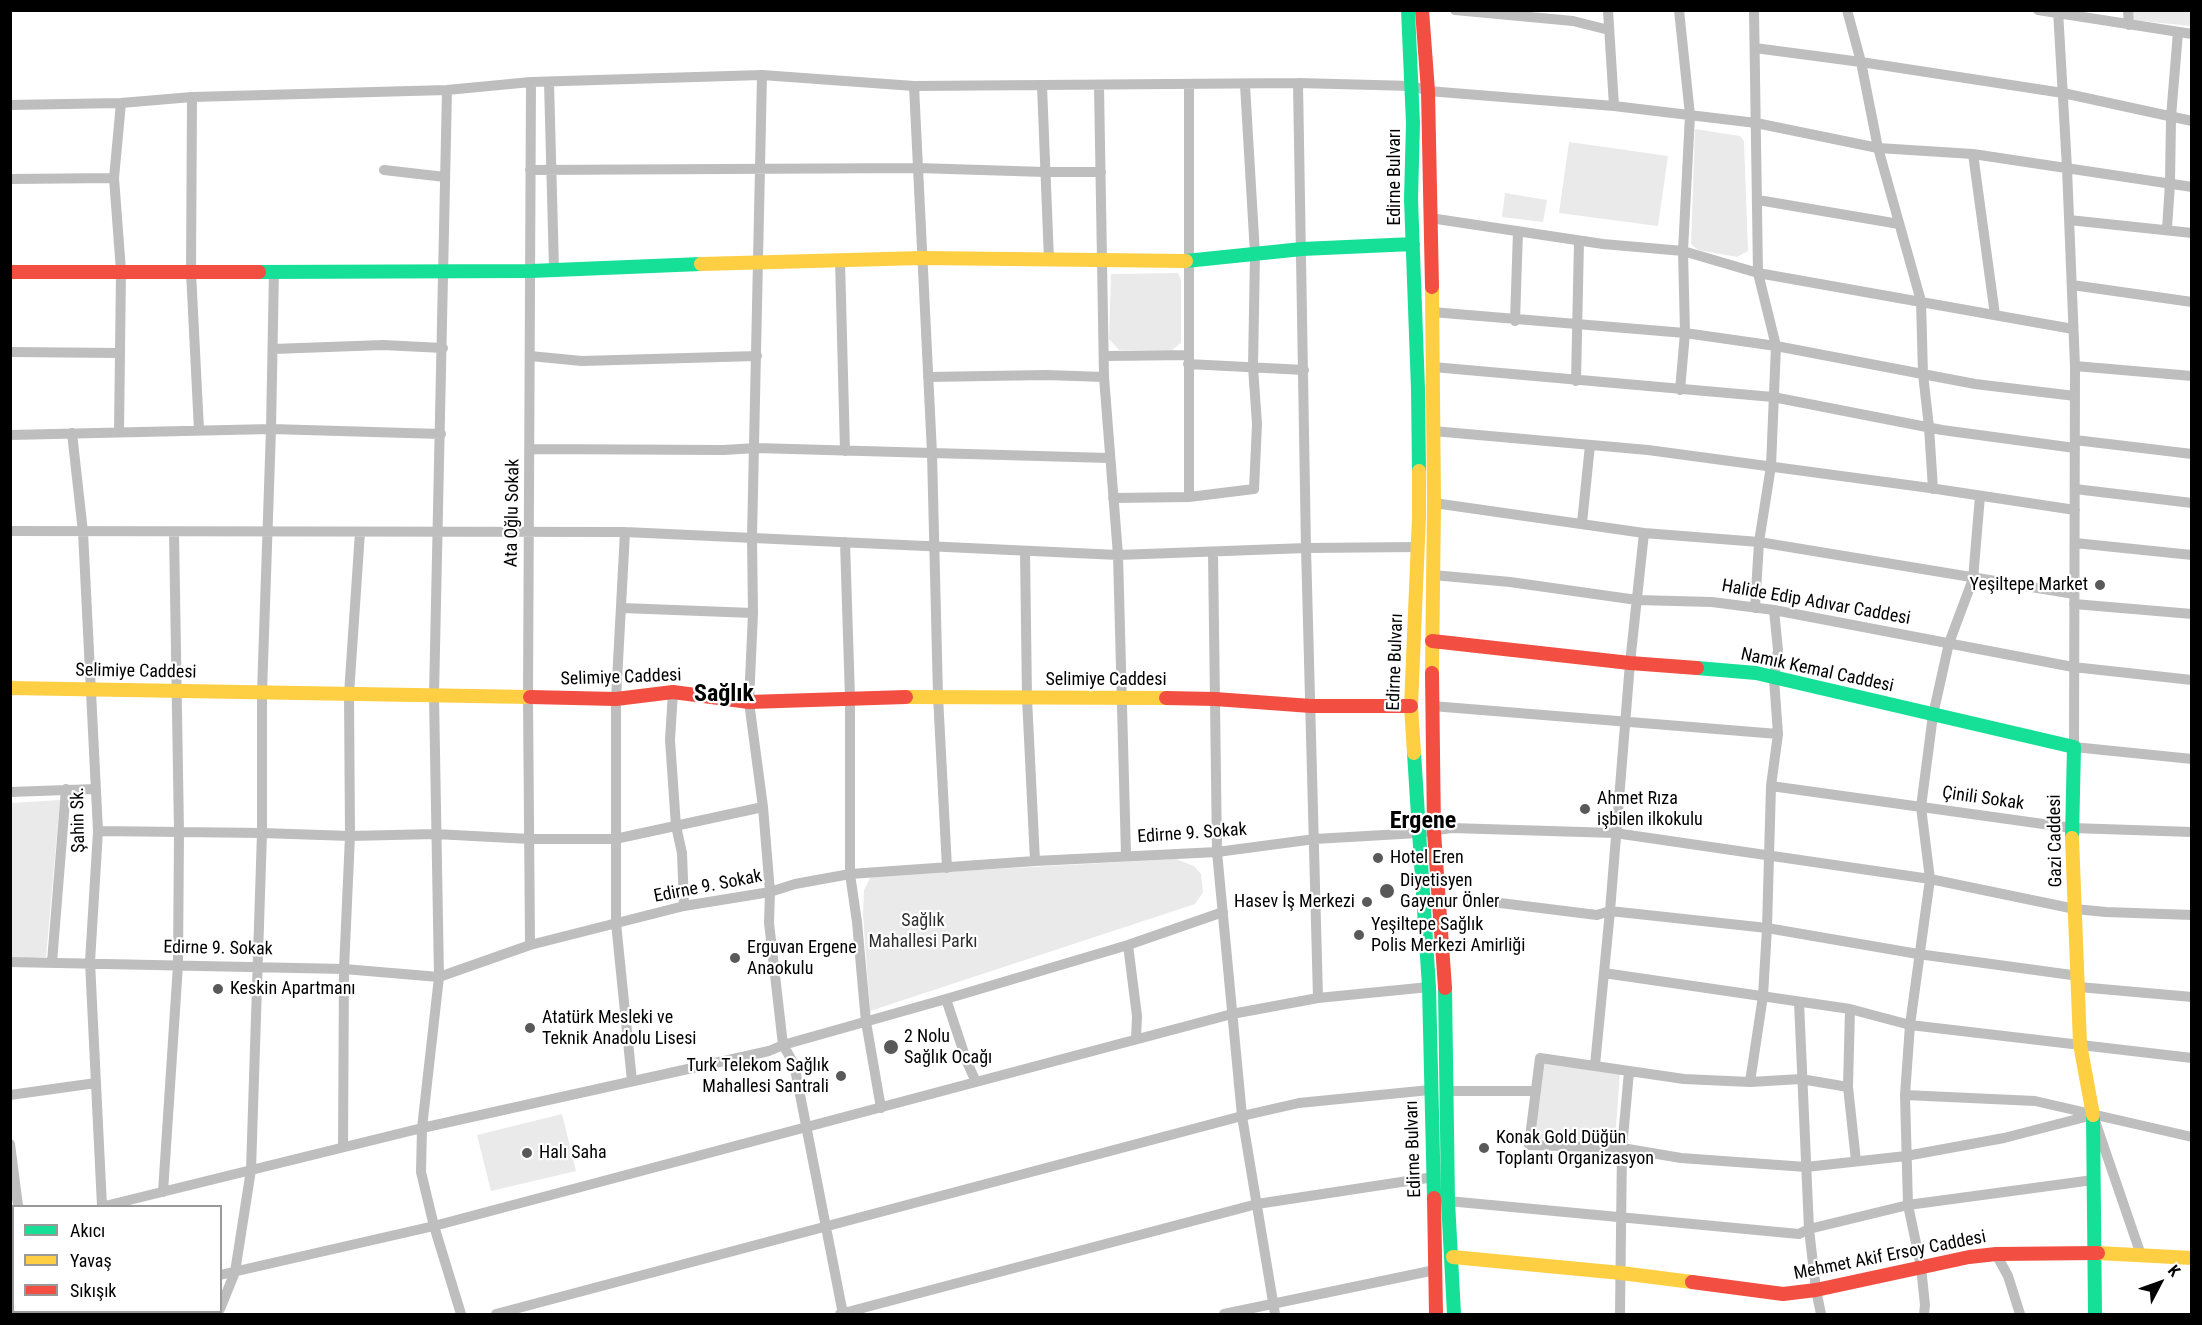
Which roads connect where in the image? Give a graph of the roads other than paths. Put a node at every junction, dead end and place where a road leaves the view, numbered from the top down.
1 (1408, 10) edge
2 (1422, 10) edge
3 (1455, 10) edge
4 (1608, 10) edge
5 (1679, 10) edge
6 (1754, 10) edge
7 (1847, 10) edge
8 (2038, 10) edge
9 (2128, 10) edge
10 (2058, 12) edge
11 (2128, 25) junction
12 (1609, 30) junction
13 (2178, 32) junction
14 (2192, 34) edge
15 (1755, 48) junction
16 (1861, 62) junction
17 (762, 75) junction
18 (531, 82) junction
19 (549, 82) junction
20 (1298, 83) junction
21 (1189, 84) junction
22 (1245, 85) junction
23 (914, 86) junction
24 (1042, 86) junction
25 (1099, 86) junction
26 (1412, 86) junction
27 (447, 90) junction
28 (1428, 91) junction
29 (2063, 93) junction
30 (192, 97) junction
31 (121, 103) junction
32 (10, 105) edge
33 (1614, 106) junction
34 (1690, 115) junction
35 (2171, 117) junction
36 (2192, 121) edge
37 (1756, 123) junction
38 (1878, 148) junction
39 (1973, 154) junction
40 (760, 168) junction
41 (918, 168) junction
42 (2067, 168) junction
43 (550, 169) junction
44 (384, 170) dead end
45 (530, 170) junction
46 (1045, 172) junction
47 (1101, 172) junction
48 (445, 177) junction
49 (114, 178) junction
50 (10, 179) edge
51 (2170, 183) junction
52 (2192, 187) edge
53 (1758, 200) junction
54 (1430, 218) junction
55 (2069, 220) junction
56 (1899, 224) junction
57 (2167, 229) junction
58 (1518, 231) junction
59 (2192, 233) edge
60 (1579, 241) junction
61 (1413, 244) junction
62 (1302, 249) junction
63 (1683, 251) junction
64 (1255, 254) junction
65 (922, 258) junction
66 (840, 260) junction
67 (1049, 260) junction
68 (1102, 261) junction
69 (1190, 261) junction
70 (759, 262) junction
71 (554, 269) junction
72 (274, 270) junction
73 (121, 271) junction
74 (531, 271) junction
75 (10, 272) edge
76 (191, 272) junction
77 (443, 272) junction
78 (1758, 273) junction
79 (2072, 285) junction
80 (1920, 301) junction
81 (2192, 302) edge
82 (1432, 312) junction
83 (1995, 315) junction
84 (1515, 321) junction
85 (1579, 323) junction
86 (2073, 329) junction
87 (1685, 333) junction
88 (1776, 346) junction
89 (442, 348) junction
90 (273, 349) junction
91 (10, 352) edge
92 (120, 353) junction
93 (531, 356) junction
94 (757, 356) junction
95 (1105, 356) junction
96 (1188, 359) junction
97 (2075, 366) junction
98 (1253, 367) junction
99 (1432, 367) junction
100 (1304, 370) junction
101 (1923, 374) junction
102 (2192, 376) edge
103 (928, 377) junction
104 (1104, 377) junction
105 (1576, 381) junction
106 (1680, 390) junction
107 (2075, 396) junction
108 (1773, 397) junction
109 (1929, 427) junction
110 (271, 429) junction
111 (199, 430) junction
112 (1433, 431) junction
113 (119, 432) junction
114 (72, 433) junction
115 (441, 434) junction
116 (10, 435) edge
117 (2075, 444) junction
118 (1590, 445) junction
119 (756, 448) junction
120 (531, 449) junction
121 (845, 451) junction
122 (932, 453) junction
123 (2192, 454) edge
124 (1109, 458) junction
125 (1771, 466) junction
126 (1933, 489) junction
127 (2075, 489) junction
128 (1980, 496) junction
129 (1189, 497) junction
130 (1113, 498) junction
131 (2192, 502) edge
132 (1434, 503) junction
133 (2075, 510) junction
134 (1582, 523) junction
135 (10, 531) edge
136 (83, 532) junction
137 (174, 532) junction
138 (268, 532) junction
139 (360, 532) junction
140 (439, 532) junction
141 (530, 532) junction
142 (625, 532) junction
143 (1644, 533) junction
144 (752, 538) junction
145 (845, 542) junction
146 (1759, 542) junction
147 (2075, 543) junction
148 (935, 547) junction
149 (1419, 547) junction
150 (1306, 548) junction
151 (1025, 552) junction
152 (1213, 553) junction
153 (1118, 555) junction
154 (2192, 555) edge
155 (1433, 575) junction
156 (1973, 579) junction
157 (2074, 599) junction
158 (1637, 600) junction
159 (622, 608) junction
160 (1755, 608) junction
161 (1774, 610) junction
162 (753, 613) junction
163 (2192, 614) edge
164 (1432, 641) junction
165 (1948, 643) junction
166 (1630, 663) junction
167 (2073, 667) junction
168 (1774, 679) junction
169 (2192, 680) edge
170 (10, 688) edge
171 (90, 690) junction
172 (175, 691) junction
173 (673, 692) junction
174 (262, 693) junction
175 (349, 694) junction
176 (434, 696) junction
177 (938, 696) junction
178 (1120, 697) junction
179 (528, 698) junction
180 (850, 698) junction
181 (1028, 698) junction
182 (616, 699) junction
183 (1215, 699) junction
184 (749, 702) junction
185 (1311, 706) junction
186 (1411, 706) junction
187 (1432, 706) junction
188 (1933, 715) junction
189 (1626, 722) junction
190 (1778, 734) junction
191 (2074, 747) junction
192 (2192, 759) edge
193 (1771, 786) junction
194 (66, 789) junction
195 (96, 789) junction
196 (10, 792) edge
197 (763, 807) junction
198 (1921, 807) junction
199 (676, 826) junction
200 (2072, 828) junction
201 (98, 831) junction
202 (1434, 831) junction
203 (179, 832) junction
204 (2192, 832) edge
205 (262, 833) junction
206 (1418, 833) junction
207 (435, 834) junction
208 (1615, 834) junction
209 (350, 836) junction
210 (530, 839) junction
211 (615, 839) junction
212 (1315, 839) junction
213 (1217, 852) junction
214 (1126, 855) junction
215 (1768, 856) junction
216 (1035, 861) junction
217 (947, 868) junction
218 (850, 874) junction
219 (1930, 879) junction
220 (770, 892) junction
221 (1468, 898) dead end
222 (684, 906) junction
223 (2075, 909) junction
224 (1610, 911) junction
225 (1222, 912) junction
226 (2192, 915) edge
227 (616, 923) junction
228 (1767, 928) junction
229 (530, 945) junction
230 (1128, 945) junction
231 (1918, 954) junction
232 (10, 962) edge
233 (52, 962) junction
234 (90, 962) junction
235 (178, 964) junction
236 (258, 966) junction
237 (345, 969) junction
238 (1604, 973) junction
239 (439, 977) junction
240 (2079, 981) junction
241 (1429, 987) junction
242 (1763, 996) junction
243 (2192, 997) edge
244 (1318, 998) junction
245 (946, 999) junction
246 (1799, 1002) junction
247 (1850, 1009) junction
248 (1232, 1014) junction
249 (866, 1022) junction
250 (1910, 1025) junction
251 (1136, 1040) junction
252 (2080, 1044) junction
253 (783, 1045) junction
254 (2192, 1058) edge
255 (1595, 1065) junction
256 (1629, 1072) junction
257 (1801, 1078) junction
258 (632, 1081) junction
259 (976, 1082) junction
260 (1750, 1082) junction
261 (96, 1083) junction
262 (1848, 1087) junction
263 (1430, 1090) junction
264 (1448, 1091) junction
265 (1536, 1091) junction
266 (10, 1095) edge
267 (1905, 1095) junction
268 (880, 1108) junction
269 (2093, 1115) junction
270 (1242, 1116) junction
271 (422, 1128) junction
272 (805, 1128) junction
273 (2192, 1137) edge
274 (10, 1144) edge
275 (344, 1147) junction
276 (1622, 1148) junction
277 (1906, 1155) junction
278 (1856, 1161) junction
279 (1806, 1167) junction
280 (251, 1170) junction
281 (1434, 1177) junction
282 (2093, 1180) junction
283 (164, 1192) junction
284 (1448, 1201) junction
285 (1257, 1204) junction
286 (18, 1205) edge
287 (104, 1205) edge
288 (108, 1205) edge
289 (1908, 1205) junction
290 (1622, 1219) junction
291 (434, 1226) junction
292 (825, 1226) junction
293 (1809, 1229) junction
294 (2094, 1253) junction
295 (1996, 1254) junction
296 (2141, 1255) junction
297 (1453, 1257) junction
298 (2192, 1258) edge
299 (1921, 1267) junction
300 (1435, 1270) junction
301 (235, 1272) junction
302 (1621, 1273) junction
303 (222, 1275) edge
304 (1816, 1290) junction
305 (222, 1304) edge
306 (1274, 1309) edge
307 (461, 1314) edge
308 (496, 1314) edge
309 (842, 1314) edge
310 (1224, 1314) edge
311 (1436, 1314) edge
312 (1457, 1314) edge
313 (1620, 1314) edge
314 (1821, 1314) edge
315 (1924, 1314) edge
316 (2020, 1314) edge
317 (2095, 1314) edge

1 - 26 main road, Edirne Bulvarı
2 - 28 main road, Edirne Bulvarı
3 - 12 street
4 - 12 street
5 - 34 street
6 - 15 street
7 - 16 street
8 - 10 street
9 - 11 street
10 - 11 street
10 - 29 street, Gazi Caddesi
11 - 13 street
12 - 33 street
13 - 14 street
13 - 35 street
15 - 16 street
15 - 37 street
16 - 29 street
16 - 38 street
17 - 19 street
17 - 23 street
17 - 40 street
18 - 19 street
18 - 27 street
18 - 45 street, Ata Oğlu Sokak
19 - 43 street
20 - 22 street
20 - 26 street
20 - 62 street
21 - 22 street
21 - 25 street
21 - 69 street
22 - 64 street
23 - 24 street
23 - 41 street
24 - 25 street
24 - 46 street
25 - 47 street
26 - 28 street
26 - 61 main road, Edirne Bulvarı
27 - 30 street
27 - 48 street
28 - 33 street
28 - 54 main road, Edirne Bulvarı
29 - 35 street
29 - 42 street, Gazi Caddesi
30 - 31 street
30 - 76 street
31 - 32 street
31 - 49 street
33 - 34 street
34 - 37 street
34 - 63 street
35 - 36 street
35 - 51 street
37 - 38 street
37 - 53 street
38 - 39 street
38 - 56 street
39 - 42 street
39 - 83 street
40 - 41 street
40 - 43 street
40 - 70 street
41 - 46 street
41 - 65 street
42 - 51 street
42 - 55 street, Gazi Caddesi
43 - 45 street
43 - 71 street
44 - 48 street
45 - 74 street, Ata Oğlu Sokak
46 - 47 street
46 - 67 street
47 - 68 street
48 - 77 street
49 - 50 street
49 - 73 street
51 - 52 street
51 - 57 street
53 - 56 street
53 - 78 street
54 - 58 street
54 - 82 main road, Edirne Bulvarı
55 - 57 street
55 - 79 street, Gazi Caddesi
56 - 80 street
57 - 59 street
58 - 60 street
58 - 84 street
60 - 63 street
60 - 85 street
61 - 62 main road
61 - 149 main road, Edirne Bulvarı
62 - 64 main road
62 - 100 street
63 - 78 street
63 - 87 street
64 - 69 main road
64 - 98 street
65 - 66 main road
65 - 67 main road
65 - 103 street
66 - 70 main road
66 - 121 street
67 - 68 main road
68 - 69 main road
68 - 95 street
69 - 96 street
70 - 71 main road
70 - 94 street
71 - 74 main road
72 - 76 main road
72 - 77 main road
72 - 90 street
73 - 75 main road
73 - 76 main road
73 - 92 street
74 - 77 main road
74 - 93 street, Ata Oğlu Sokak
76 - 111 street
77 - 89 street
78 - 80 street
78 - 88 street
79 - 81 street
79 - 86 street, Gazi Caddesi
80 - 83 street
80 - 101 street
82 - 84 street
82 - 99 main road, Edirne Bulvarı
83 - 86 street
84 - 85 street
85 - 87 street
85 - 105 street
86 - 97 street, Gazi Caddesi
87 - 88 street
87 - 106 street
88 - 101 street
88 - 108 street
89 - 90 street
89 - 115 street
90 - 110 street
91 - 92 street
92 - 113 street
93 - 94 street
93 - 120 street, Ata Oğlu Sokak
94 - 119 street
95 - 96 street
95 - 104 street
96 - 98 street
96 - 129 street
97 - 102 street
97 - 107 street, Gazi Caddesi
98 - 100 street
98 - 129 street
99 - 105 street
99 - 112 main road, Edirne Bulvarı
100 - 150 street
101 - 107 street
101 - 109 street
103 - 104 street
103 - 122 street
104 - 124 street
105 - 106 street
106 - 108 street
107 - 117 street, Gazi Caddesi
108 - 109 street
108 - 125 street
109 - 117 street
109 - 126 street
110 - 111 street
110 - 115 street
110 - 138 street
111 - 113 street
112 - 118 street
112 - 132 main road, Edirne Bulvarı
113 - 114 street
114 - 116 street
114 - 136 street, Şahin Sk.
115 - 140 street
117 - 123 street
117 - 127 street, Gazi Caddesi
118 - 125 street
118 - 134 street
119 - 120 street
119 - 121 street
119 - 144 street
120 - 141 street, Ata Oğlu Sokak
121 - 122 street
122 - 124 street
122 - 148 street
124 - 130 street
125 - 126 street
125 - 146 street
126 - 128 street
127 - 131 street
127 - 133 street, Gazi Caddesi
128 - 133 street
128 - 156 street
129 - 130 street
130 - 153 street
132 - 134 street
132 - 155 main road, Edirne Bulvarı
133 - 147 street, Gazi Caddesi
134 - 143 street
135 - 136 street
136 - 137 street
136 - 171 street, Şahin Sk.
137 - 138 street
137 - 172 street
138 - 139 street
138 - 174 street
139 - 140 street
139 - 175 street
140 - 141 street
140 - 176 street
141 - 142 street
141 - 179 street, Ata Oğlu Sokak
142 - 144 street
142 - 159 street
143 - 146 street
143 - 158 street
144 - 145 street
144 - 162 street
145 - 148 street
145 - 180 street
146 - 156 street
146 - 160 street
147 - 154 street
147 - 157 street, Gazi Caddesi
148 - 151 street
148 - 177 street
149 - 150 street
149 - 186 main road, Edirne Bulvarı
150 - 152 street
150 - 185 street
151 - 153 street
151 - 181 street
152 - 153 street
152 - 183 street
153 - 178 street
155 - 158 street, Halide Edip Adıvar Caddesi
155 - 164 main road, Edirne Bulvarı
156 - 157 street
156 - 165 street
157 - 163 street
157 - 167 street, Gazi Caddesi
158 - 160 street, Halide Edip Adıvar Caddesi
158 - 166 street
159 - 162 street
159 - 182 street
160 - 161 street, Halide Edip Adıvar Caddesi
161 - 165 street, Halide Edip Adıvar Caddesi
161 - 168 street
162 - 184 street
164 - 166 main road, Namık Kemal Caddesi
164 - 187 main road, Edirne Bulvarı
165 - 167 street, Halide Edip Adıvar Caddesi
165 - 188 street
166 - 168 main road, Namık Kemal Caddesi
166 - 189 street
167 - 169 street, Halide Edip Adıvar Caddesi
167 - 191 street, Gazi Caddesi
168 - 188 main road, Namık Kemal Caddesi
168 - 190 street
170 - 171 main road, Selimiye Caddesi
171 - 172 main road, Selimiye Caddesi
171 - 195 street, Şahin Sk.
172 - 174 main road, Selimiye Caddesi
172 - 203 street
173 - 182 main road, Selimiye Caddesi
173 - 184 main road, Selimiye Caddesi
173 - 199 street
174 - 175 main road, Selimiye Caddesi
174 - 205 street
175 - 176 main road, Selimiye Caddesi
175 - 209 street
176 - 179 main road, Selimiye Caddesi
176 - 207 street
177 - 180 main road, Selimiye Caddesi
177 - 181 main road, Selimiye Caddesi
177 - 217 street
178 - 181 main road, Selimiye Caddesi
178 - 183 main road, Selimiye Caddesi
178 - 214 street
179 - 182 main road, Selimiye Caddesi
179 - 210 street, Ata Oğlu Sokak
180 - 184 main road, Selimiye Caddesi
180 - 218 street
181 - 216 street
182 - 211 street
183 - 185 main road, Selimiye Caddesi
183 - 213 street
184 - 197 street
185 - 186 main road, Selimiye Caddesi
185 - 212 street
186 - 206 main road, Edirne Bulvarı
187 - 189 street
187 - 202 main road, Edirne Bulvarı
188 - 191 main road, Namık Kemal Caddesi
188 - 198 street
189 - 190 street
189 - 208 street
190 - 193 street
191 - 192 street, Namık Kemal Caddesi
191 - 200 main road, Gazi Caddesi
193 - 198 street, Çinili Sokak
193 - 215 street
194 - 195 street
194 - 196 street
194 - 233 street
195 - 201 street, Şahin Sk.
197 - 199 street
197 - 220 street
198 - 200 street, Çinili Sokak
198 - 219 street
199 - 211 street
199 - 222 street
200 - 204 street, Çinili Sokak
200 - 223 main road, Gazi Caddesi
201 - 203 street
201 - 234 street, Şahin Sk.
202 - 206 street, Edirne 9. Sokak
202 - 208 street, Edirne 9. Sokak
202 - 264 main road, Edirne Bulvarı
203 - 205 street
203 - 235 street
205 - 209 street
205 - 236 street
206 - 212 street, Edirne 9. Sokak
206 - 241 main road, Edirne Bulvarı
207 - 209 street
207 - 210 street
207 - 239 street
208 - 215 street, Edirne 9. Sokak
208 - 224 street
209 - 237 street
210 - 211 street
210 - 229 street, Ata Oğlu Sokak
211 - 227 street
212 - 213 street, Edirne 9. Sokak
212 - 244 street
213 - 214 street, Edirne 9. Sokak
213 - 225 street
214 - 216 street, Edirne 9. Sokak
215 - 219 street, Edirne 9. Sokak
215 - 228 street
216 - 217 street, Edirne 9. Sokak
217 - 218 street, Edirne 9. Sokak
218 - 220 street, Edirne 9. Sokak
218 - 249 street
219 - 223 street, Edirne 9. Sokak
219 - 231 street
220 - 222 street, Edirne 9. Sokak
220 - 253 street
221 - 224 street
222 - 227 street, Edirne 9. Sokak
223 - 226 street, Edirne 9. Sokak
223 - 240 main road, Gazi Caddesi
224 - 228 street
224 - 238 street
225 - 230 street
225 - 248 street
227 - 229 street, Edirne 9. Sokak
227 - 258 street
228 - 231 street
228 - 242 street
229 - 239 street, Edirne 9. Sokak
230 - 245 street
230 - 251 street
231 - 240 street
231 - 250 street
232 - 233 street, Edirne 9. Sokak
233 - 234 street, Edirne 9. Sokak
234 - 235 street, Edirne 9. Sokak
234 - 261 street, Şahin Sk.
235 - 236 street, Edirne 9. Sokak
235 - 283 street
236 - 237 street, Edirne 9. Sokak
236 - 280 street
237 - 239 street, Edirne 9. Sokak
237 - 275 street
238 - 242 street
238 - 255 street
239 - 271 street
240 - 243 street
240 - 252 main road, Gazi Caddesi
241 - 244 street
241 - 263 main road, Edirne Bulvarı
242 - 246 street
242 - 260 street
244 - 248 street
245 - 249 street
245 - 259 street
246 - 247 street
246 - 257 street
247 - 250 street
247 - 262 street
248 - 251 street
248 - 270 street
249 - 253 street
249 - 268 street
250 - 252 street
250 - 267 street
251 - 259 street
252 - 254 street
252 - 269 main road, Gazi Caddesi
253 - 258 street
253 - 272 street
255 - 256 street
255 - 265 street
256 - 260 street
256 - 276 street
257 - 260 street
257 - 262 street
257 - 279 street
258 - 271 street
259 - 268 street
261 - 266 street
261 - 287 street, Şahin Sk.
262 - 278 street
263 - 270 street
263 - 281 main road, Edirne Bulvarı
264 - 265 street
264 - 284 main road, Edirne Bulvarı
265 - 276 street
267 - 269 street
267 - 277 street
268 - 272 street
269 - 273 street
269 - 277 street
269 - 282 main road, Gazi Caddesi
269 - 296 street
270 - 285 street
270 - 292 street
271 - 275 street
271 - 291 street
272 - 291 street
272 - 292 street
274 - 286 street
275 - 280 street
276 - 279 street
276 - 290 street
277 - 278 street
277 - 289 street
278 - 279 street
279 - 293 street
280 - 283 street
280 - 301 street
281 - 285 street
281 - 300 main road, Edirne Bulvarı
282 - 289 street
282 - 294 main road, Gazi Caddesi
283 - 288 street
284 - 290 street
284 - 297 main road, Edirne Bulvarı
285 - 306 street
285 - 309 street
289 - 293 street
289 - 299 street
290 - 293 street
290 - 302 street
291 - 301 street
291 - 307 street
292 - 308 street
292 - 309 street
293 - 304 street
294 - 295 main road, Mehmet Akif Ersoy Caddesi
294 - 296 main road, Mehmet Akif Ersoy Caddesi
294 - 317 main road, Gazi Caddesi
295 - 299 main road, Mehmet Akif Ersoy Caddesi
295 - 316 street
296 - 298 main road, Mehmet Akif Ersoy Caddesi
297 - 302 main road, Mehmet Akif Ersoy Caddesi
297 - 312 main road, Edirne Bulvarı
299 - 304 main road, Mehmet Akif Ersoy Caddesi
299 - 315 street
300 - 306 street
300 - 311 main road, Edirne Bulvarı
301 - 303 street
301 - 305 street
302 - 304 main road, Mehmet Akif Ersoy Caddesi
302 - 313 street
304 - 314 street
306 - 310 street

